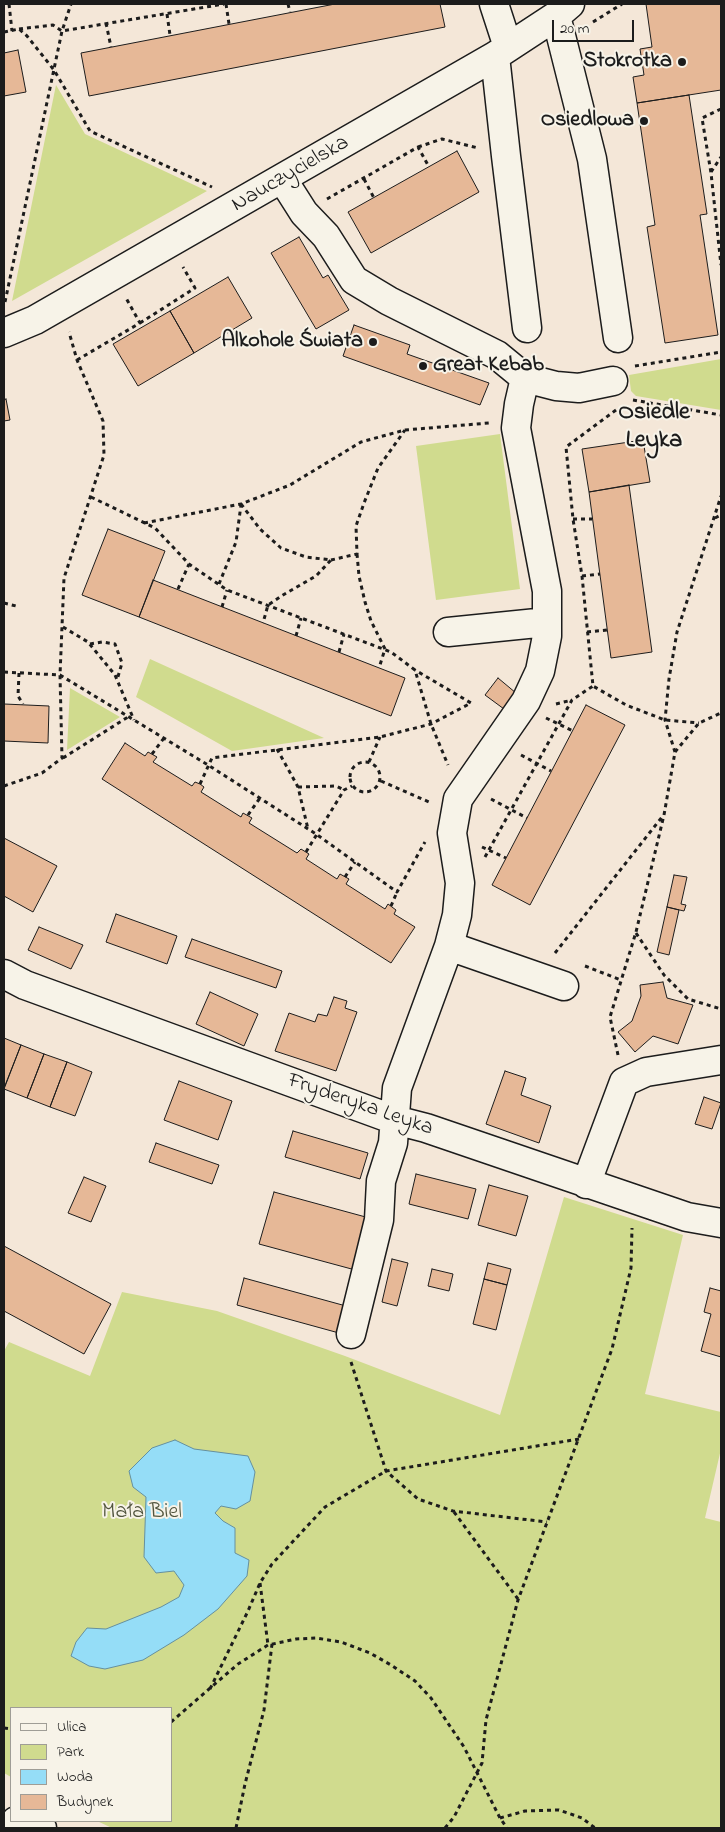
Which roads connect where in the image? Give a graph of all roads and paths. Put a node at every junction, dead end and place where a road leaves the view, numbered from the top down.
1 (9, 4) edge
2 (71, 4) edge
3 (225, 4) edge
4 (288, 4) edge
5 (494, 4) edge
6 (563, 10) edge
7 (290, 12) dead end
8 (167, 13) junction
9 (106, 24) junction
10 (229, 24) dead end
11 (19, 29) junction
12 (12, 31) junction
13 (62, 31) junction
14 (4, 32) edge
15 (170, 35) dead end
16 (111, 47) dead end
17 (502, 52) junction
18 (54, 70) junction
19 (721, 109) edge
20 (418, 147) junction
21 (506, 156) junction
22 (721, 157) edge
23 (429, 167) dead end
24 (711, 173) junction
25 (364, 179) junction
26 (283, 180) junction
27 (218, 190) dead end
28 (374, 198) dead end
29 (304, 213) junction
30 (721, 265) edge
31 (182, 266) dead end
32 (121, 290) dead end
33 (4, 310) edge
34 (140, 323) junction
35 (527, 328) dead end
36 (69, 329) dead end
37 (4, 333) edge
38 (618, 338) dead end
39 (721, 352) edge
40 (78, 360) junction
41 (525, 378) junction
42 (623, 388) junction
43 (721, 416) edge
44 (517, 421) junction
45 (405, 430) junction
46 (92, 496) junction
47 (721, 496) edge
48 (241, 504) junction
49 (721, 515) edge
50 (714, 518) junction
51 (573, 519) junction
52 (592, 519) dead end
53 (144, 523) junction
54 (357, 554) junction
55 (331, 560) junction
56 (189, 564) junction
57 (600, 574) dead end
58 (582, 576) junction
59 (219, 584) junction
60 (178, 589) dead end
61 (227, 590) junction
62 (4, 602) edge
63 (268, 605) junction
64 (16, 606) dead end
65 (222, 607) dead end
66 (301, 618) junction
67 (547, 622) junction
68 (264, 623) dead end
69 (63, 627) junction
70 (607, 630) dead end
71 (448, 632) dead end
72 (587, 632) junction
73 (344, 634) junction
74 (296, 636) dead end
75 (90, 644) junction
76 (384, 650) junction
77 (339, 652) dead end
78 (379, 668) dead end
79 (414, 670) junction
80 (4, 672) edge
81 (19, 673) junction
82 (60, 676) junction
83 (117, 680) junction
84 (593, 686) junction
85 (23, 704) dead end
86 (721, 713) edge
87 (128, 717) junction
88 (665, 720) junction
89 (134, 721) junction
90 (699, 723) junction
91 (431, 724) junction
92 (559, 724) junction
93 (573, 731) dead end
94 (380, 737) junction
95 (164, 738) junction
96 (498, 742) junction
97 (277, 749) junction
98 (676, 752) junction
99 (152, 754) dead end
100 (62, 758) junction
101 (369, 762) junction
102 (537, 763) junction
103 (208, 765) junction
104 (551, 771) dead end
105 (458, 778) junction
106 (381, 781) junction
107 (200, 784) dead end
108 (4, 786) edge
109 (352, 786) junction
110 (298, 787) junction
111 (344, 790) junction
112 (260, 798) junction
113 (435, 804) dead end
114 (511, 809) junction
115 (248, 815) dead end
116 (664, 815) junction
117 (527, 818) dead end
118 (308, 829) junction
119 (430, 833) dead end
120 (316, 834) junction
121 (306, 852) dead end
122 (355, 862) junction
123 (481, 865) dead end
124 (345, 877) dead end
125 (397, 892) junction
126 (391, 906) dead end
127 (636, 932) junction
128 (449, 946) junction
129 (562, 957) dead end
130 (579, 964) dead end
131 (4, 974) edge
132 (621, 980) junction
133 (564, 986) dead end
134 (721, 1009) edge
135 (721, 1060) edge
136 (624, 1082) junction
137 (395, 1120) junction
138 (586, 1184) junction
139 (638, 1201) junction
140 (721, 1223) edge
141 (351, 1334) joint
142 (579, 1439) junction
143 (386, 1471) junction
144 (453, 1511) junction
145 (548, 1522) junction
146 (260, 1583) junction
147 (518, 1600) junction
148 (270, 1644) junction
149 (210, 1689) junction
150 (172, 1721) edge
151 (477, 1775) junction
152 (500, 1818) junction
153 (20, 1822) edge
154 (42, 1828) edge
155 (236, 1828) edge
156 (445, 1828) edge
157 (507, 1828) edge
158 (595, 1828) edge

1 - 12 path
2 - 13 path
3 - 8 path
3 - 10 path
4 - 7 path
5 - 17 street
6 - 17 street, Nauczycielska
6 - 38 street
8 - 9 path
8 - 15 path
9 - 13 path
9 - 16 path
11 - 12 path
11 - 13 path
11 - 18 path
12 - 14 path
13 - 18 path
17 - 21 street
17 - 26 street, Nauczycielska
18 - 27 path
18 - 33 path
19 - 24 path
20 - 21 path
20 - 23 path
20 - 25 path
21 - 35 street
22 - 24 path
24 - 30 path
25 - 28 path
25 - 29 path
26 - 29 street
26 - 37 street, Nauczycielska
29 - 41 street
31 - 34 path
32 - 34 path
34 - 40 path
36 - 40 path
39 - 42 path
40 - 46 path
41 - 42 street
41 - 44 street
42 - 43 path
42 - 51 path
44 - 45 path
44 - 67 street
45 - 48 path
45 - 54 path
46 - 53 path
46 - 69 path
47 - 50 path
48 - 53 path
48 - 55 path
48 - 59 path
49 - 50 path
50 - 88 path
51 - 52 path
51 - 58 path
53 - 56 path
54 - 55 path
54 - 76 path
55 - 63 path
56 - 59 path
56 - 60 path
57 - 58 path
58 - 72 path
59 - 61 path
61 - 63 path
61 - 65 path
62 - 64 path
63 - 66 path
63 - 68 path
66 - 73 path
66 - 74 path
67 - 71 street
67 - 96 street
69 - 75 path
69 - 82 path
70 - 72 path
72 - 84 path
73 - 76 path
73 - 77 path
75 - 83 path
75 - 83 path
76 - 78 path
76 - 79 path
79 - 91 path
79 - 91 path
80 - 81 path
81 - 82 path
81 - 85 path
82 - 87 path
82 - 100 path
83 - 89 path
84 - 88 path
84 - 92 path
86 - 90 path
87 - 89 path
87 - 100 path
88 - 90 path
88 - 98 path
89 - 95 path
90 - 98 path
91 - 94 path
91 - 105 path
92 - 93 path
92 - 102 path
94 - 97 path
94 - 101 path
95 - 99 path
95 - 103 path
96 - 102 path
96 - 105 street
97 - 103 path
97 - 110 path
98 - 116 path
100 - 108 path
101 - 106 path
101 - 109 path
102 - 104 path
102 - 114 path
103 - 107 path
103 - 112 path
105 - 114 path
105 - 128 street
106 - 109 path
106 - 113 path
109 - 111 path
110 - 111 path
110 - 118 path
111 - 120 path
112 - 115 path
112 - 118 path
114 - 117 path
114 - 123 path
116 - 127 path
116 - 129 path
118 - 120 path
119 - 125 path
120 - 121 path
120 - 122 path
122 - 124 path
122 - 125 path
125 - 126 path
127 - 132 path
127 - 134 path
128 - 133 street
128 - 137 street
130 - 132 path
131 - 137 street, Fryderyka Leyka
132 - 136 path
135 - 136 street
136 - 138 street
137 - 138 street, Fryderyka Leyka
137 - 141 street
138 - 139 street, Fryderyka Leyka
139 - 140 street, Fryderyka Leyka
139 - 142 path
141 - 143 path
142 - 143 path
142 - 145 path
143 - 144 path
143 - 146 path
144 - 145 path
144 - 147 path
145 - 147 path
146 - 148 path
146 - 149 path
147 - 151 path
148 - 149 path
148 - 151 path
148 - 155 path
149 - 150 path
151 - 152 path
151 - 156 path
152 - 157 path
152 - 158 path
153 - 154 street

